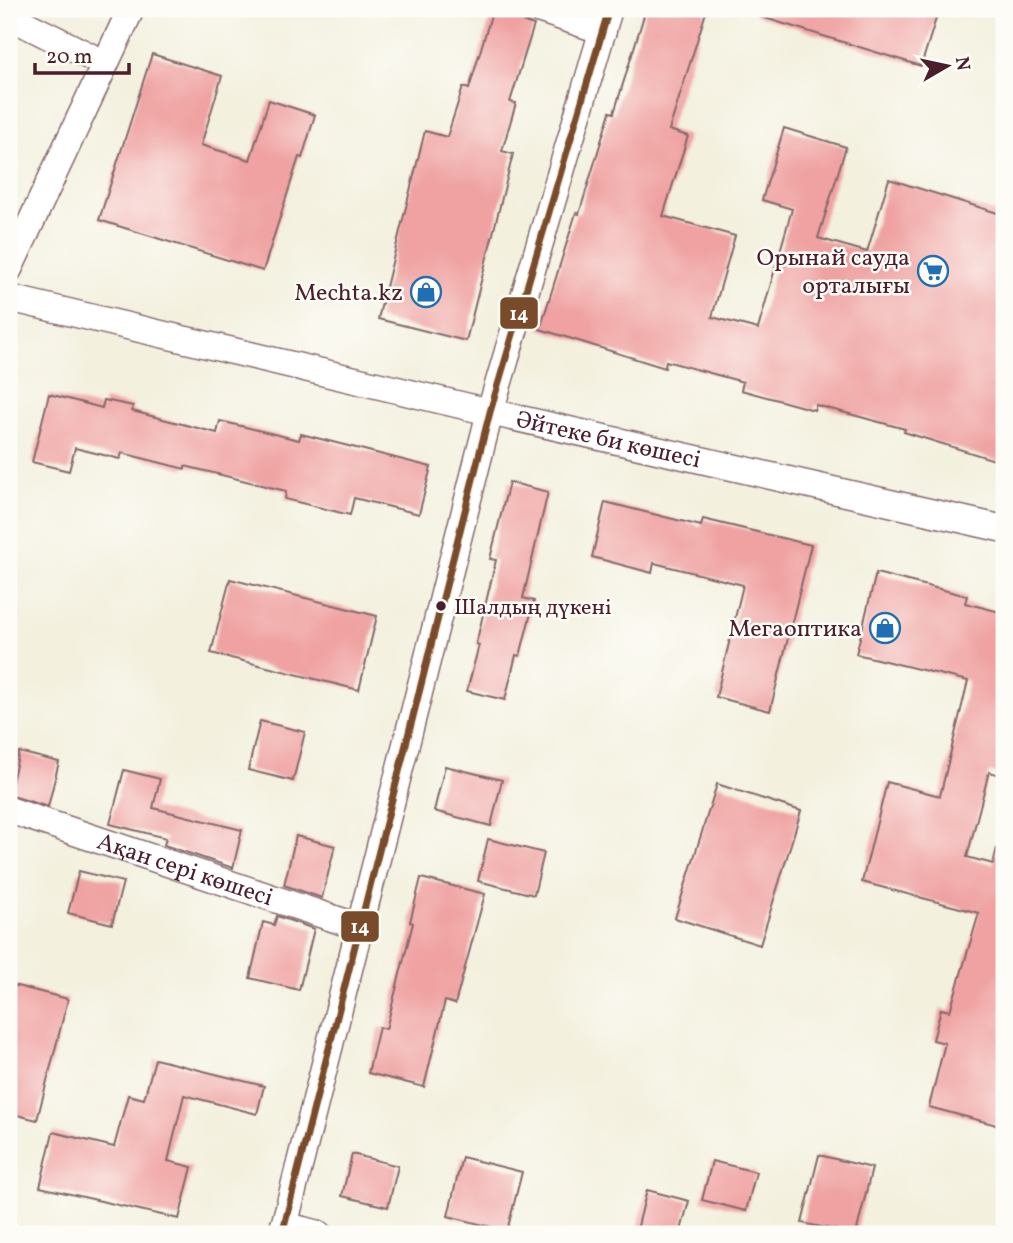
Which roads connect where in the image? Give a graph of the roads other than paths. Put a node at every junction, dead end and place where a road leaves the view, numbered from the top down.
1 (131, 9) edge
2 (538, 9) edge
3 (9, 16) edge
4 (606, 20) edge
5 (105, 64) junction
6 (9, 269) edge
7 (9, 298) edge
8 (490, 412) junction
9 (1004, 529) edge
10 (9, 810) edge
11 (359, 928) junction
12 (283, 1230) edge
13 (319, 1234) edge

1 - 5 street
2 - 4 street
3 - 5 street
4 - 8 street
5 - 6 street
7 - 8 street, Әйтеке би көшесі
8 - 9 street, Әйтеке би көшесі
8 - 11 street
10 - 11 street, Ақан сері көшесі
11 - 12 street
12 - 13 street

